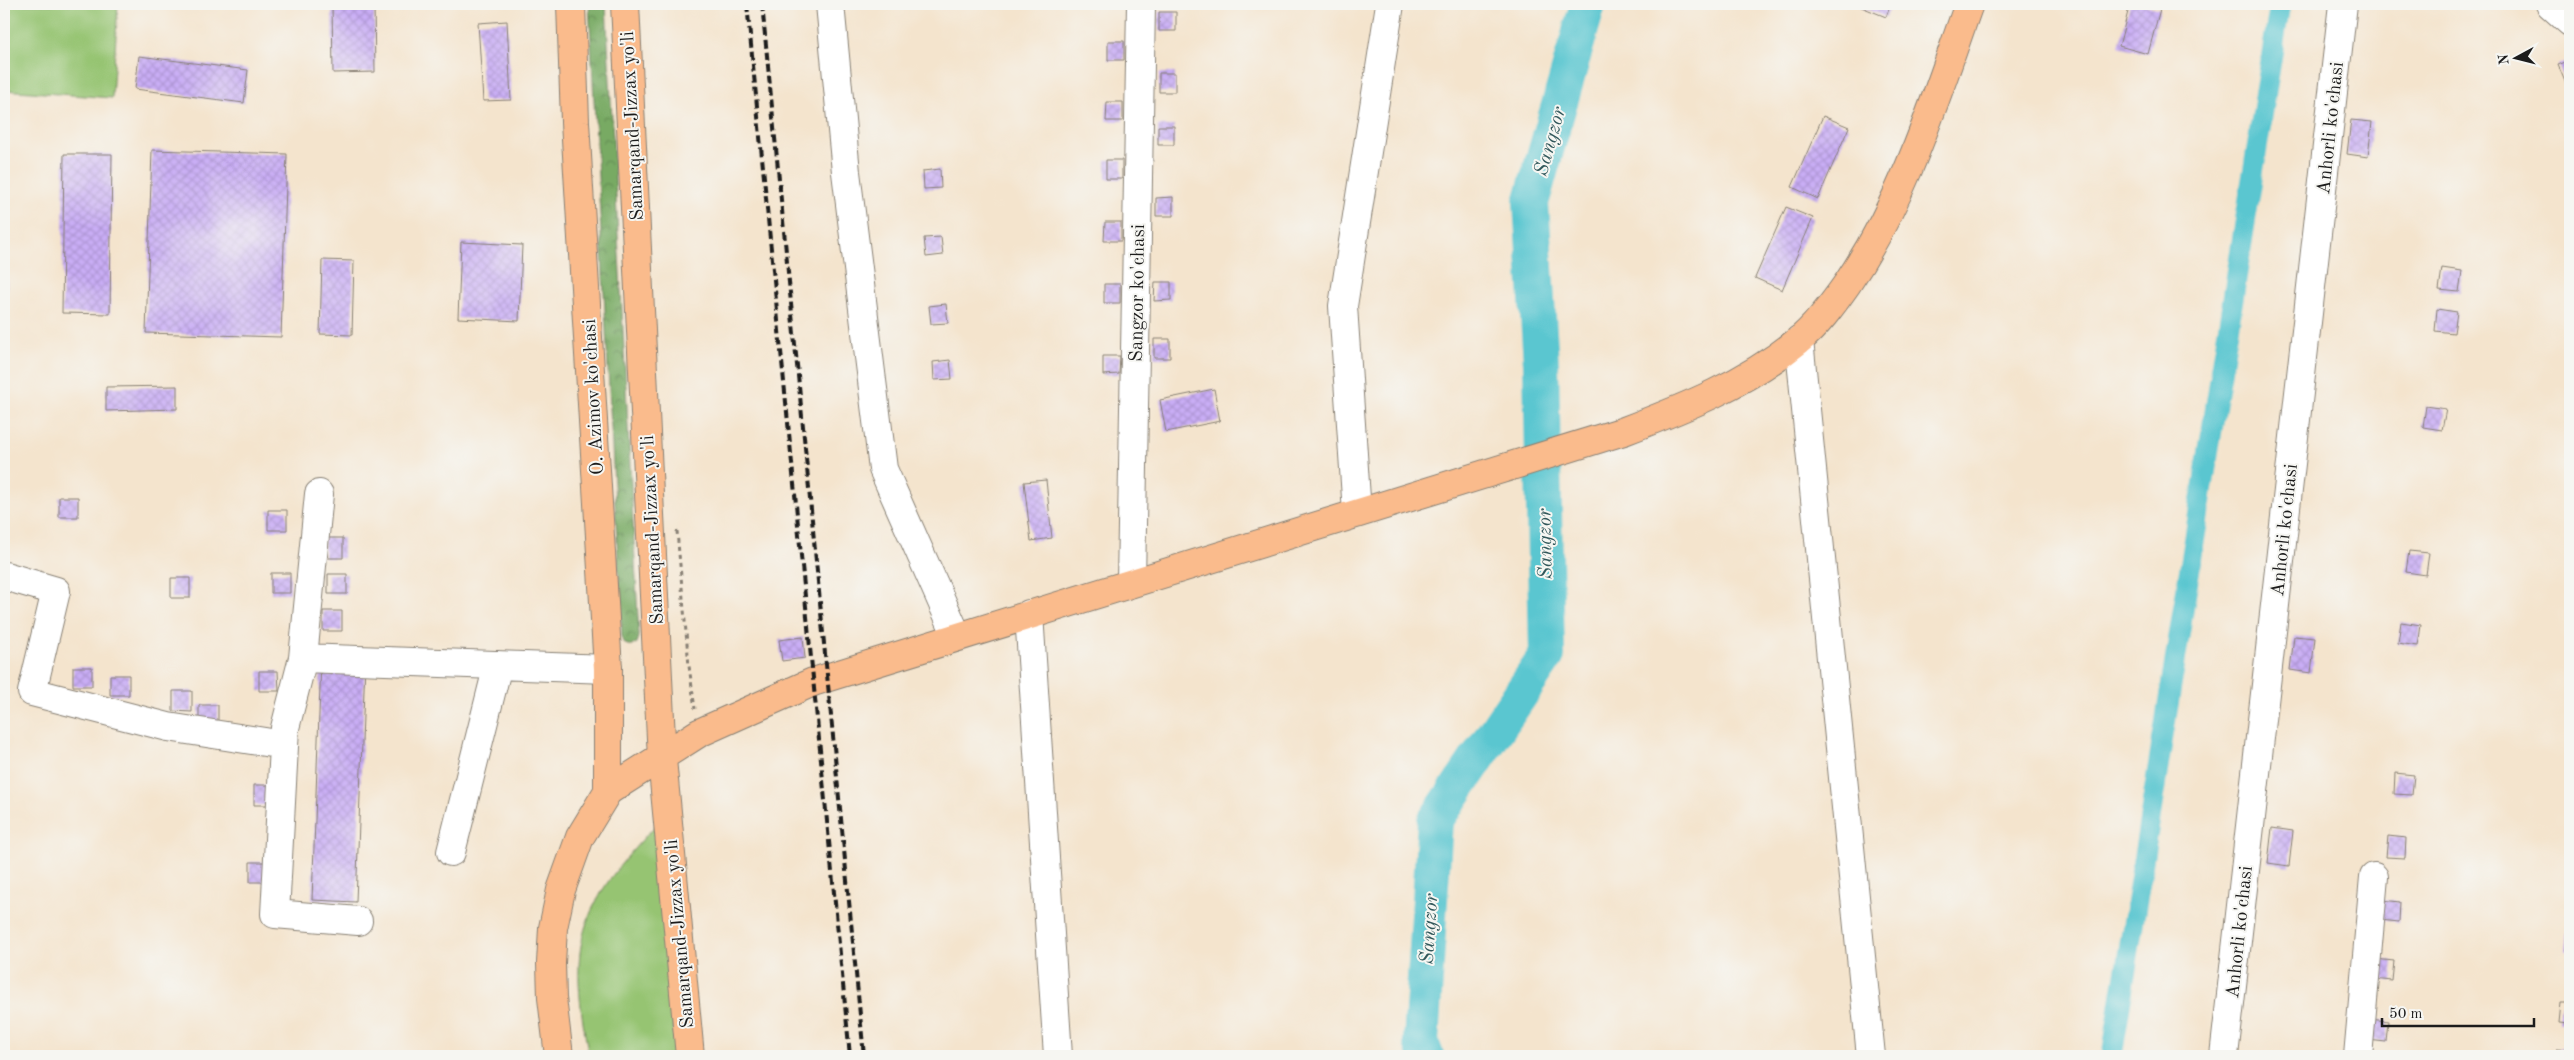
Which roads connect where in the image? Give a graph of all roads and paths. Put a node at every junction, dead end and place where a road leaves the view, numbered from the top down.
1 (571, 4) edge
2 (625, 4) edge
3 (830, 4) edge
4 (1142, 4) edge
5 (1390, 4) edge
6 (1970, 4) edge
7 (2342, 4) edge
8 (2550, 4) edge
9 (2570, 22) edge
10 (1799, 340) junction
11 (319, 494) dead end
12 (1356, 513) junction
13 (5, 576) edge
14 (1131, 582) junction
15 (1029, 614) junction
16 (957, 636) junction
17 (303, 658) junction
18 (498, 665) junction
19 (608, 669) junction
20 (284, 745) junction
21 (662, 759) junction
22 (608, 791) junction
23 (451, 852) dead end
24 (2374, 877) dead end
25 (358, 921) dead end
26 (558, 1056) edge
27 (690, 1056) edge
28 (1058, 1056) edge
29 (1871, 1056) edge
30 (2224, 1056) edge
31 (2358, 1056) edge

1 - 19 main road, O. Azimov ko'chasi
2 - 21 main road, Samarqand-Jizzax yo'li
3 - 16 street
4 - 14 street, Sangzor ko'chasi
5 - 12 street
6 - 10 main road
7 - 30 street, Anhorli ko'chasi
8 - 9 street
10 - 12 main road
10 - 29 street
11 - 17 street
12 - 14 main road
13 - 20 street
14 - 15 main road
15 - 16 main road
15 - 28 street
16 - 21 main road
17 - 18 street
17 - 20 street
18 - 19 street
18 - 23 street
19 - 22 main road, O. Azimov ko'chasi
20 - 25 street
21 - 22 main road
21 - 27 main road, Samarqand-Jizzax yo'li
22 - 26 main road
24 - 31 street

